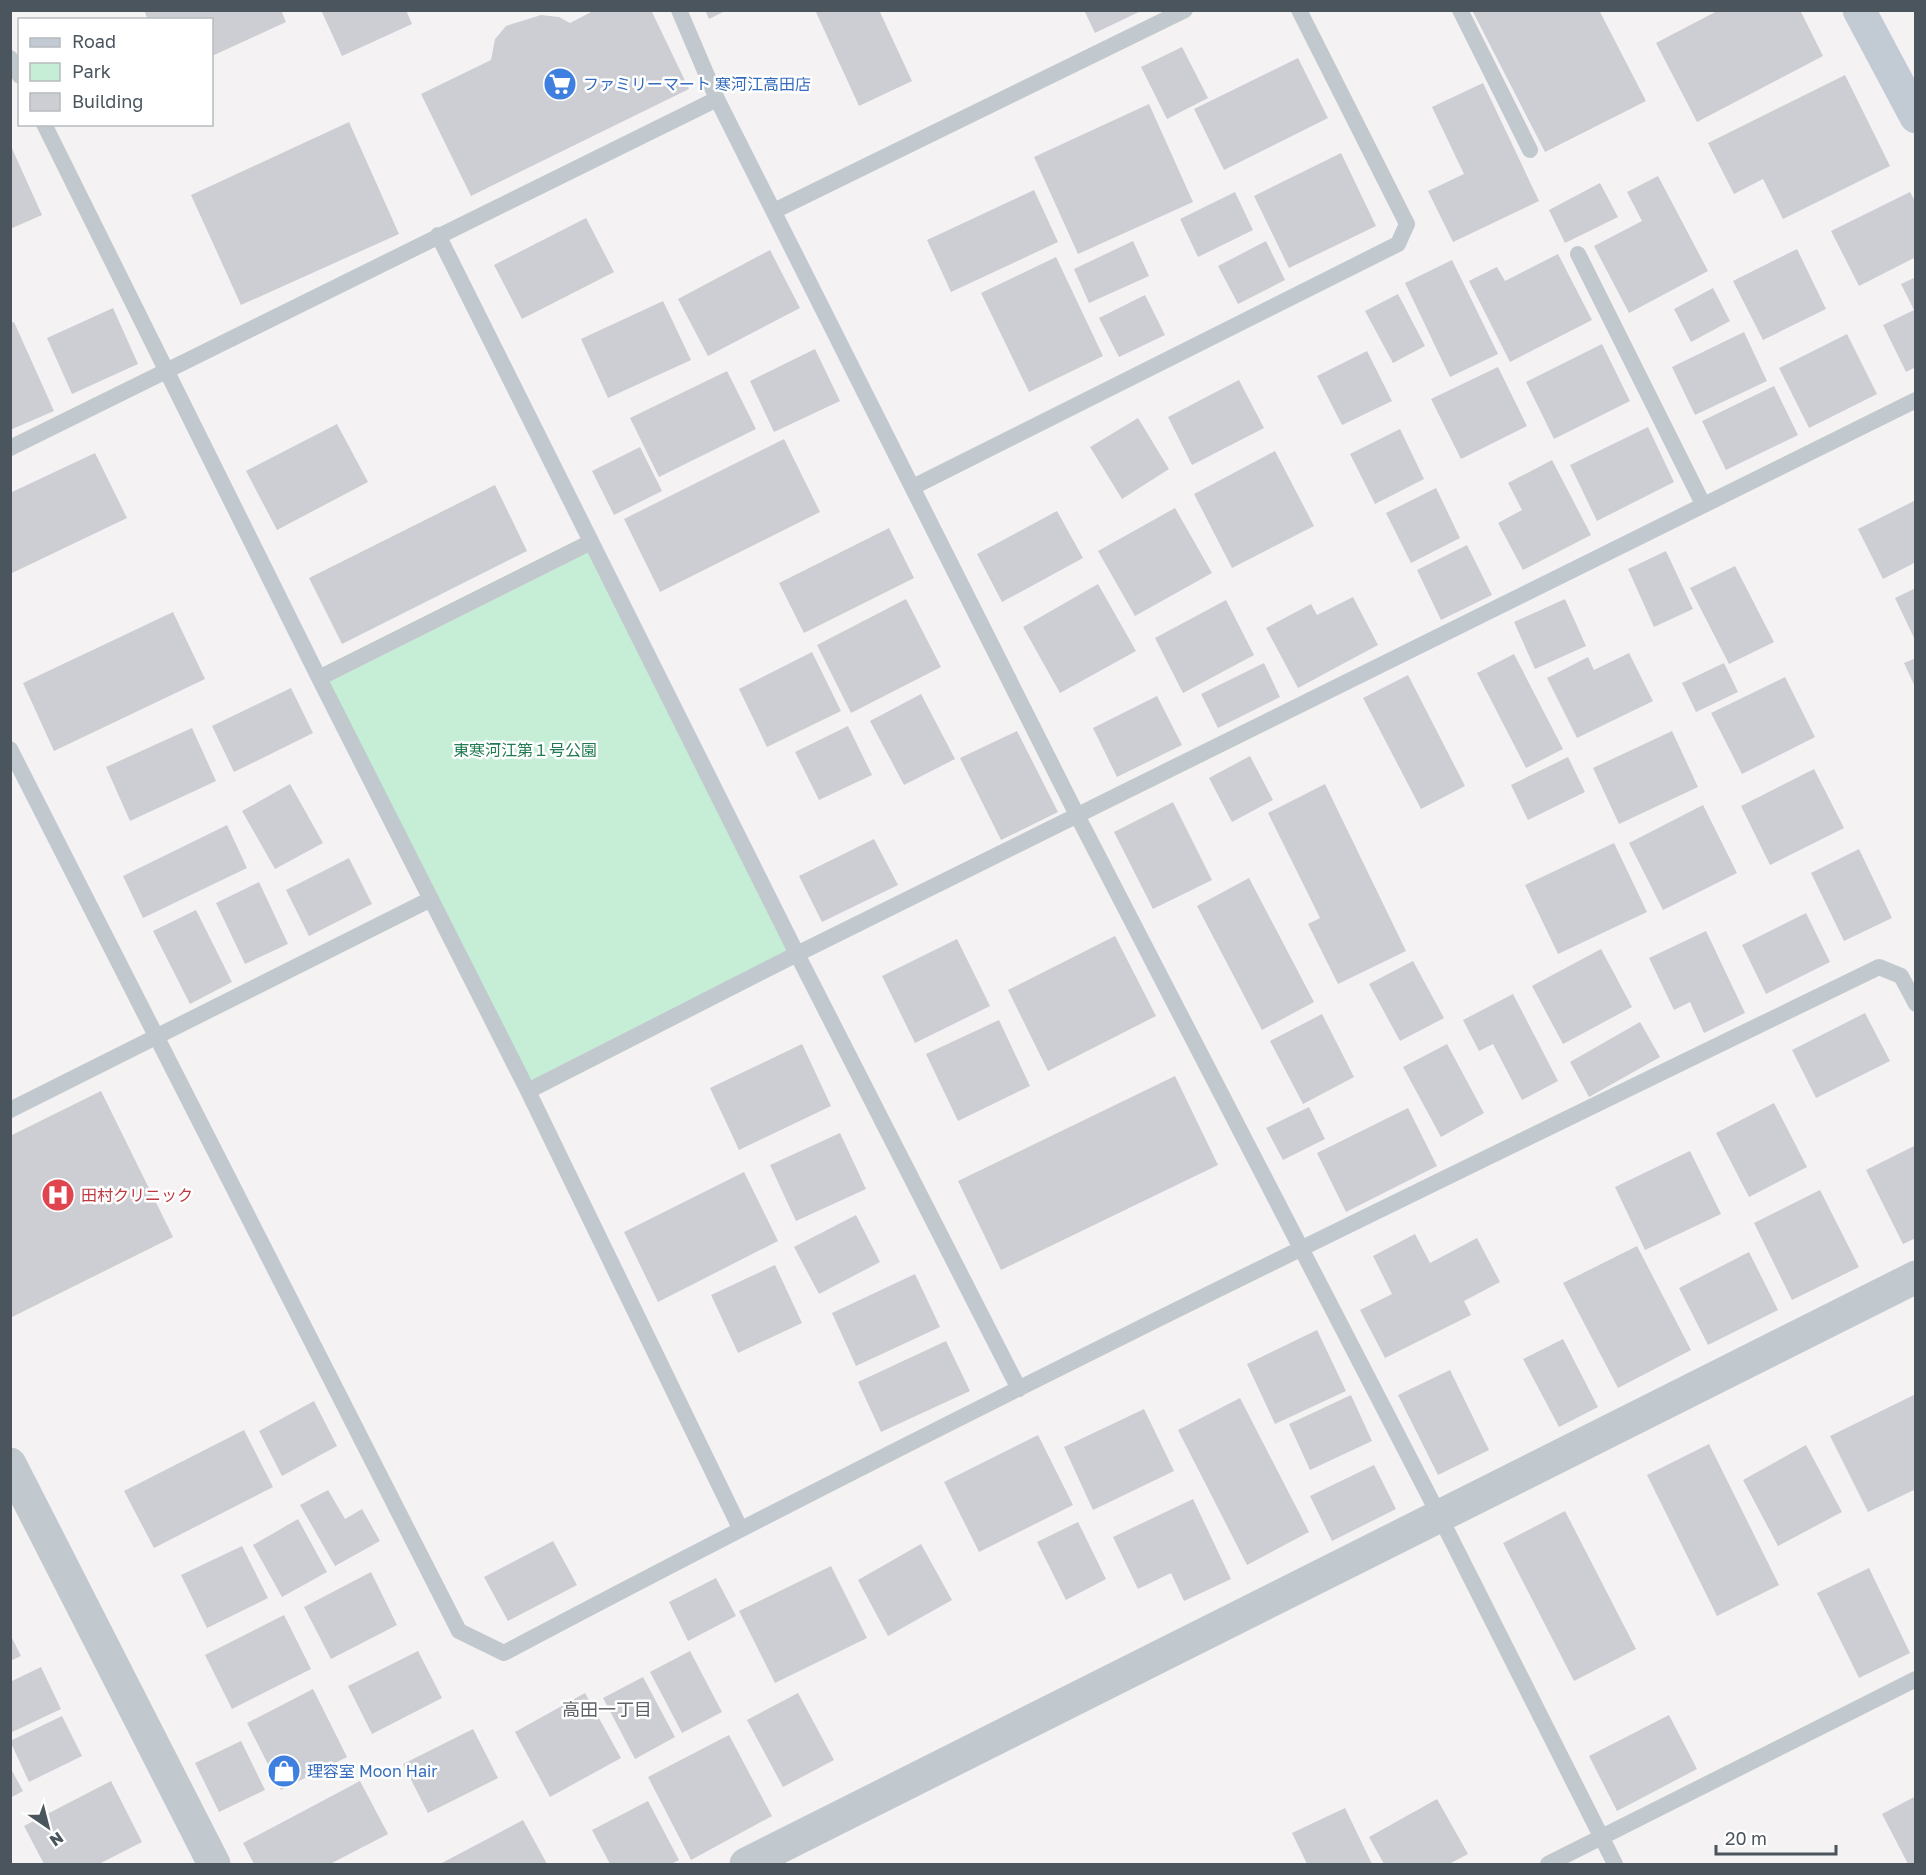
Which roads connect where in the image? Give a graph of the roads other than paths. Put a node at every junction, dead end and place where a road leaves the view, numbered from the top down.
1 (679, 10) edge
2 (1185, 10) edge
3 (1299, 10) edge
4 (1460, 10) edge
5 (1859, 10) edge
6 (10, 58) edge
7 (18, 72) edge
8 (717, 99) junction
9 (1916, 117) edge
10 (45, 126) edge
11 (1530, 150) dead end
12 (776, 210) junction
13 (438, 235) junction
14 (1578, 254) dead end
15 (167, 369) junction
16 (1916, 400) edge
17 (10, 448) edge
18 (913, 487) junction
19 (1702, 504) junction
20 (591, 542) junction
21 (319, 678) junction
22 (10, 749) edge
23 (1078, 817) junction
24 (431, 899) junction
25 (797, 954) junction
26 (1916, 1004) edge
27 (154, 1036) junction
28 (528, 1091) junction
29 (10, 1110) edge
30 (1300, 1249) junction
31 (1916, 1277) edge
32 (1019, 1389) junction
33 (10, 1464) edge
34 (1440, 1517) junction
35 (740, 1528) junction
36 (1916, 1679) edge
37 (1600, 1838) junction
38 (214, 1864) edge
39 (746, 1864) edge
40 (1548, 1864) edge
41 (1615, 1864) edge

1 - 8 lane
2 - 12 lane
3 - 18 lane
4 - 11 lane
5 - 9 street
6 - 7 lane
8 - 12 lane
8 - 13 lane
10 - 15 lane
12 - 18 lane
13 - 15 lane
13 - 20 lane
14 - 19 lane
15 - 17 lane
15 - 21 lane
16 - 19 lane
18 - 23 lane
19 - 23 lane
20 - 21 lane
20 - 25 lane
21 - 24 lane
22 - 27 lane
23 - 25 lane
23 - 30 lane
24 - 27 lane
24 - 28 lane
25 - 28 lane
25 - 32 lane
26 - 30 lane
27 - 29 lane
27 - 35 lane
28 - 35 lane
30 - 32 lane
30 - 34 lane
31 - 34 street
32 - 35 lane
33 - 38 street
34 - 37 lane
34 - 39 street
36 - 37 lane
37 - 40 lane
37 - 41 lane

